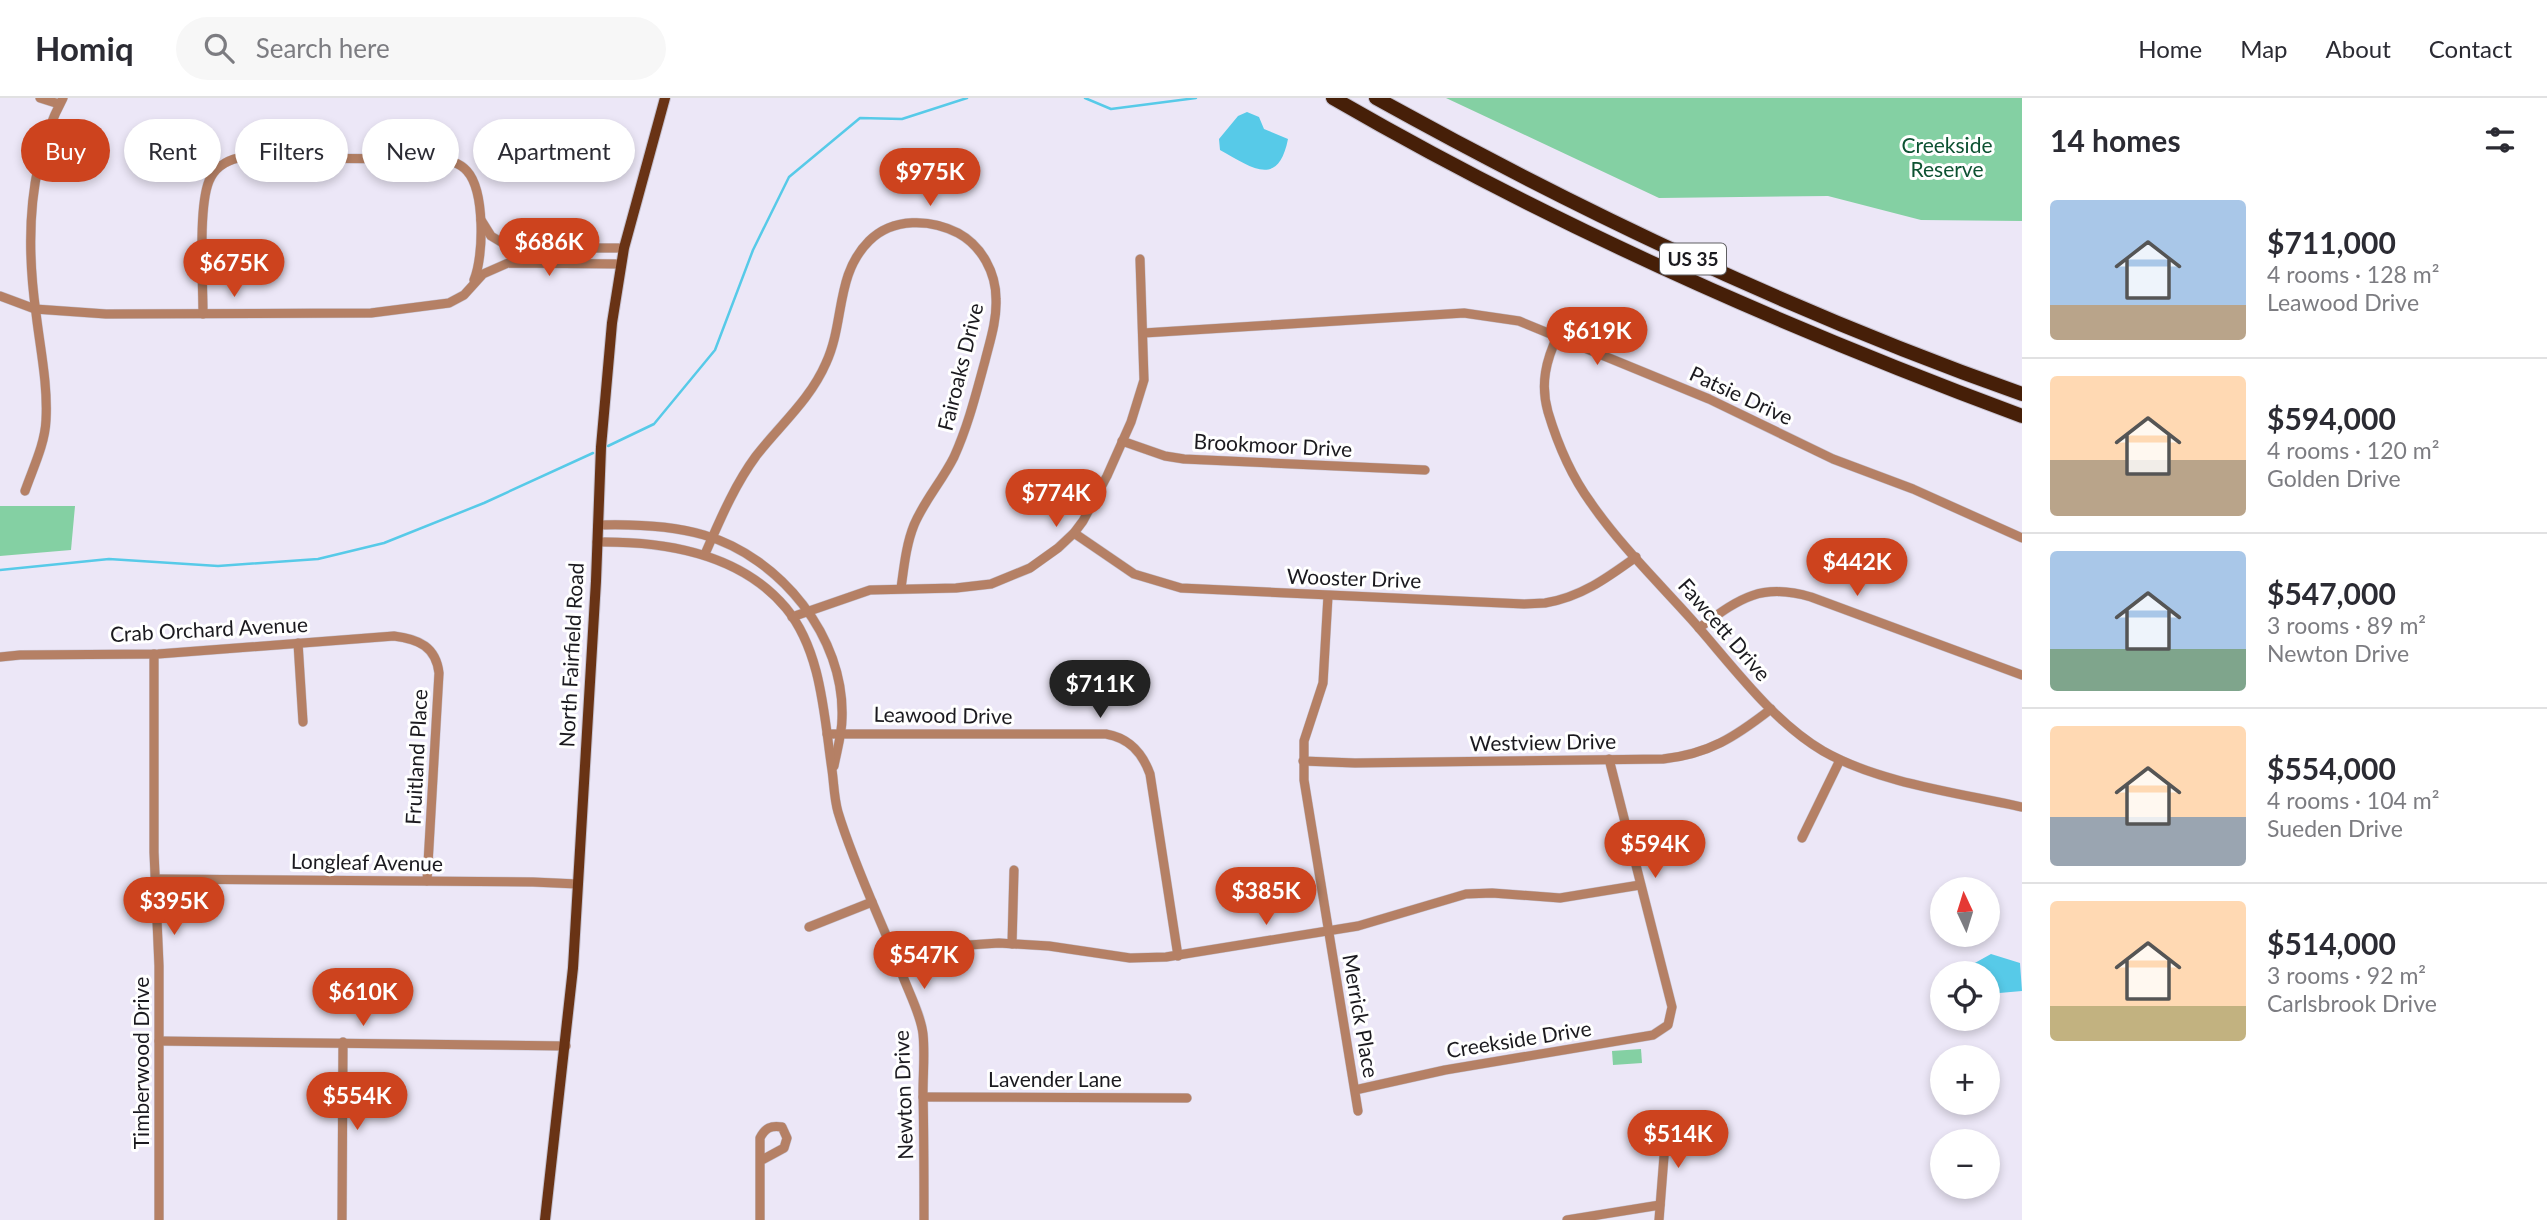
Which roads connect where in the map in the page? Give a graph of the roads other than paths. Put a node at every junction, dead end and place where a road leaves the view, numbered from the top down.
1 (40, 98) edge
2 (664, 98) edge
3 (1321, 98) edge
4 (1333, 98) edge
5 (1376, 98) edge
6 (61, 101) edge
7 (1364, 116) junction
8 (480, 216) junction
9 (624, 248) junction
10 (1140, 259) dead end
11 (621, 264) junction
12 (472, 284) junction
13 (0, 296) edge
14 (35, 309) junction
15 (203, 314) junction
16 (1144, 333) junction
17 (1558, 335) junction
18 (2022, 394) edge
19 (2022, 416) edge
20 (1122, 441) junction
21 (1425, 470) dead end
22 (25, 491) dead end
23 (598, 525) junction
24 (1074, 533) junction
25 (713, 538) junction
26 (2022, 538) edge
27 (597, 542) junction
28 (705, 554) junction
29 (1636, 557) junction
30 (901, 587) junction
31 (1328, 596) junction
32 (808, 611) junction
33 (792, 617) junction
34 (1699, 628) junction
35 (420, 642) joint
36 (298, 643) junction
37 (154, 654) junction
38 (0, 657) edge
39 (2022, 675) edge
40 (1771, 709) junction
41 (303, 722) dead end
42 (839, 733) junction
43 (827, 734) junction
44 (1609, 759) junction
45 (1840, 760) junction
46 (1303, 761) junction
47 (833, 774) junction
48 (2022, 807) edge
49 (1802, 838) dead end
50 (1014, 870) dead end
51 (156, 879) junction
52 (427, 881) junction
53 (577, 884) junction
54 (1640, 884) junction
55 (872, 902) junction
56 (809, 928) dead end
57 (1328, 932) junction
58 (1012, 944) junction
59 (1178, 956) junction
60 (896, 960) junction
61 (159, 1041) junction
62 (343, 1042) junction
63 (566, 1046) junction
64 (1355, 1090) junction
65 (923, 1097) junction
66 (1187, 1098) dead end
67 (1358, 1111) dead end
68 (1667, 1118) dead end
69 (760, 1161) dead end
70 (1660, 1205) junction
71 (159, 1220) edge
72 (342, 1220) edge
73 (545, 1220) edge
74 (760, 1220) edge
75 (924, 1220) edge
76 (1567, 1220) edge
77 (1659, 1220) edge

1 - 6 street
2 - 9 main road, North Fairfield Road
3 - 7 highway
4 - 7 highway, US 35
5 - 18 highway, US 35
6 - 14 street
7 - 19 highway, US 35
8 - 9 street
8 - 12 street
8 - 15 street
9 - 11 main road, North Fairfield Road
10 - 16 street
11 - 12 street
11 - 23 main road, North Fairfield Road
12 - 15 street
13 - 14 street
14 - 15 street
14 - 22 street
16 - 17 street, Patsie Drive
16 - 20 street
17 - 26 street, Patsie Drive
17 - 29 street, Fawcett Drive
20 - 21 street, Brookmoor Drive
20 - 24 street
23 - 25 street, Newton Drive
23 - 27 main road, North Fairfield Road
24 - 30 street
24 - 31 street, Wooster Drive
25 - 28 street, Fairoaks Drive
25 - 30 street, Fairoaks Drive
25 - 32 street, Newton Drive
27 - 28 street, Newton Drive
27 - 53 main road, North Fairfield Road
28 - 33 street, Newton Drive
29 - 31 street, Wooster Drive
29 - 34 street, Fawcett Drive
30 - 32 street
31 - 46 street, Merrick Place
32 - 33 street
32 - 42 street, Newton Drive
33 - 43 street, Newton Drive
34 - 39 street
34 - 40 street, Fawcett Drive
35 - 36 street, Crab Orchard Avenue
35 - 52 street, Fruitland Place
36 - 37 street, Crab Orchard Avenue
36 - 41 street
37 - 38 street, Crab Orchard Avenue
37 - 51 street, Timberwood Drive
40 - 44 street, Westview Drive
40 - 45 street, Fawcett Drive
42 - 43 street, Leawood Drive
42 - 47 street, Newton Drive
42 - 59 street, Leawood Drive
43 - 47 street, Newton Drive
44 - 46 street, Westview Drive
44 - 54 street
45 - 48 street, Fawcett Drive
45 - 49 street
46 - 57 street, Merrick Place
47 - 55 street, Newton Drive
50 - 58 street
51 - 52 street, Longleaf Avenue
51 - 61 street, Timberwood Drive
52 - 53 street, Longleaf Avenue
53 - 63 main road, North Fairfield Road
54 - 57 street
54 - 64 street, Creekside Drive
55 - 56 street
55 - 60 street, Newton Drive
57 - 59 street
57 - 64 street, Merrick Place
58 - 59 street
58 - 60 street
60 - 65 street, Newton Drive
61 - 62 street
61 - 71 street, Timberwood Drive
62 - 63 street
62 - 72 street
63 - 73 main road, North Fairfield Road
64 - 67 street, Merrick Place
65 - 66 street, Lavender Lane
65 - 75 street, Newton Drive
68 - 70 street
69 - 74 street
70 - 76 street
70 - 77 street

